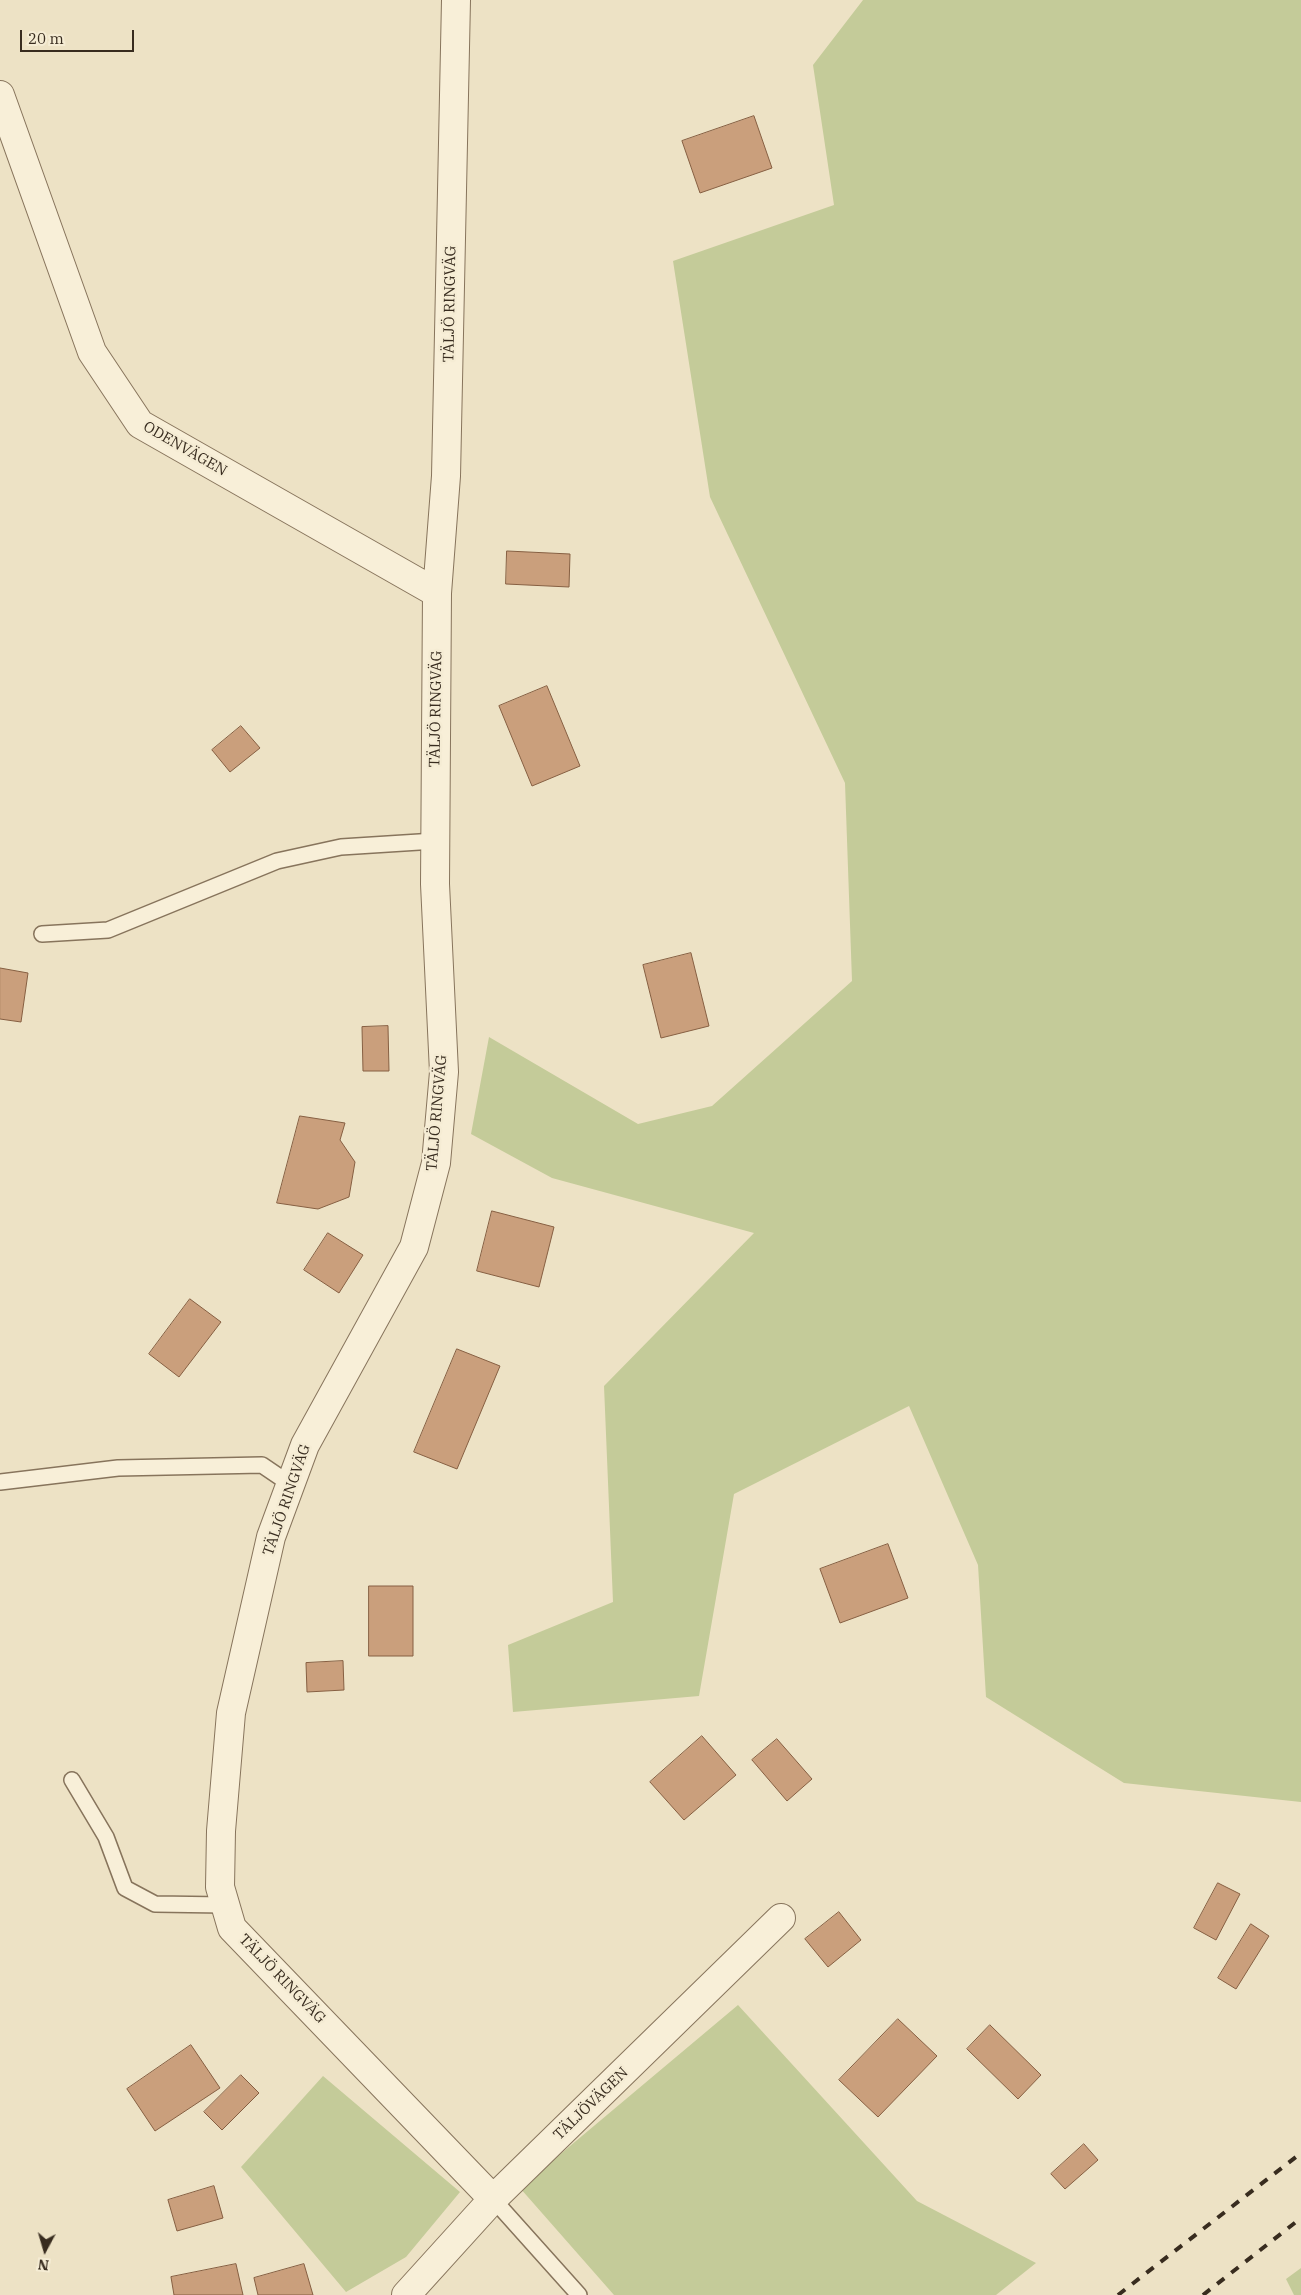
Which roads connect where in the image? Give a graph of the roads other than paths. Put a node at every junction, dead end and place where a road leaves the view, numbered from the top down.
1 (456, 0) edge
2 (0, 96) edge
3 (437, 592) junction
4 (435, 841) junction
5 (42, 934) dead end
6 (0, 1482) edge
7 (290, 1484) junction
8 (72, 1780) dead end
9 (225, 1905) junction
10 (781, 1918) dead end
11 (493, 2199) junction
12 (406, 2295) edge
13 (580, 2295) edge

1 - 3 street, TÄLJÖ RINGVÄG
2 - 3 street, ODENVÄGEN
3 - 4 street, TÄLJÖ RINGVÄG
4 - 5 lane
4 - 7 street, TÄLJÖ RINGVÄG
6 - 7 lane
7 - 9 street, TÄLJÖ RINGVÄG
8 - 9 lane
9 - 11 street, TÄLJÖ RINGVÄG
10 - 11 street, TÄLJÖVÄGEN
11 - 12 street, TÄLJÖVÄGEN
11 - 13 lane

